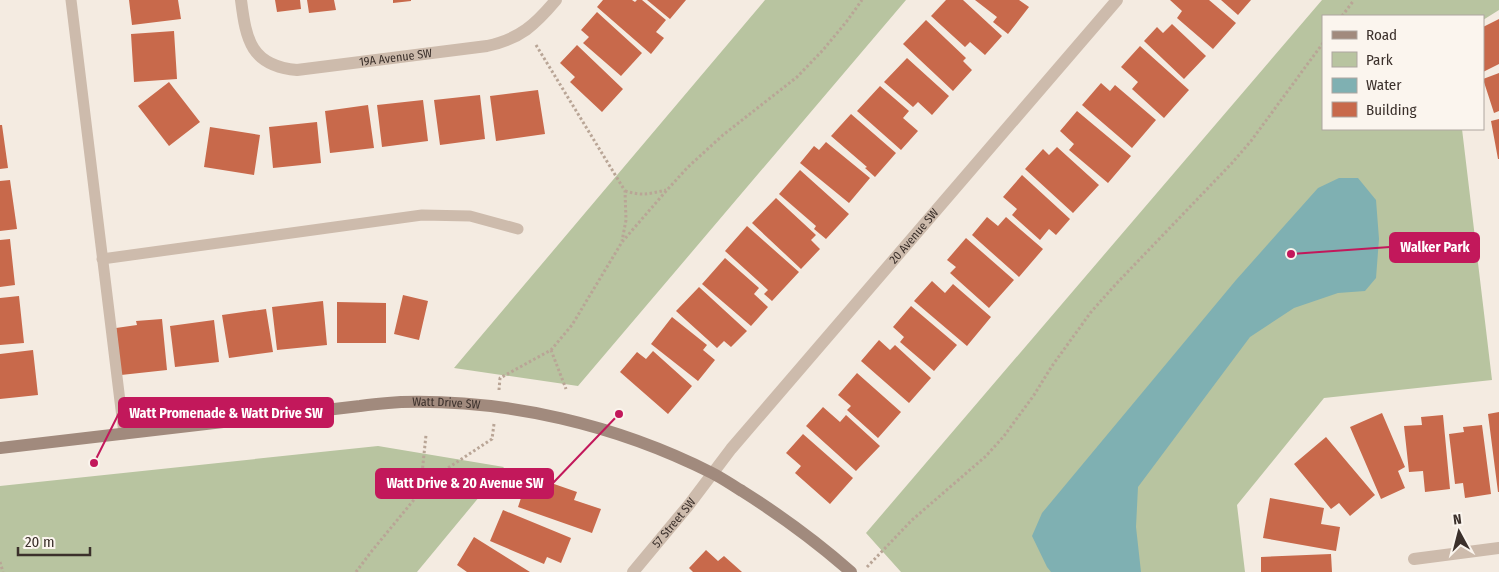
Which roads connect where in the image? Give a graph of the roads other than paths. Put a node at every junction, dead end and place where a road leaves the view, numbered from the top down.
1 (71, 0) edge
2 (241, 0) edge
3 (556, 0) edge
4 (1116, 0) edge
5 (518, 229) dead end
6 (102, 259) junction
7 (124, 434) junction
8 (0, 448) edge
9 (713, 474) junction
10 (1499, 548) edge
11 (1414, 560) dead end
12 (632, 572) edge
13 (851, 572) edge

1 - 6 lane
2 - 3 street, 19A Avenue SW
4 - 9 street, 20 Avenue SW
5 - 6 lane
6 - 7 lane
7 - 8 street, Watt Drive SW
7 - 9 street, Watt Drive SW
9 - 12 street, 57 Street SW
9 - 13 street, Watt Drive SW
10 - 11 street

